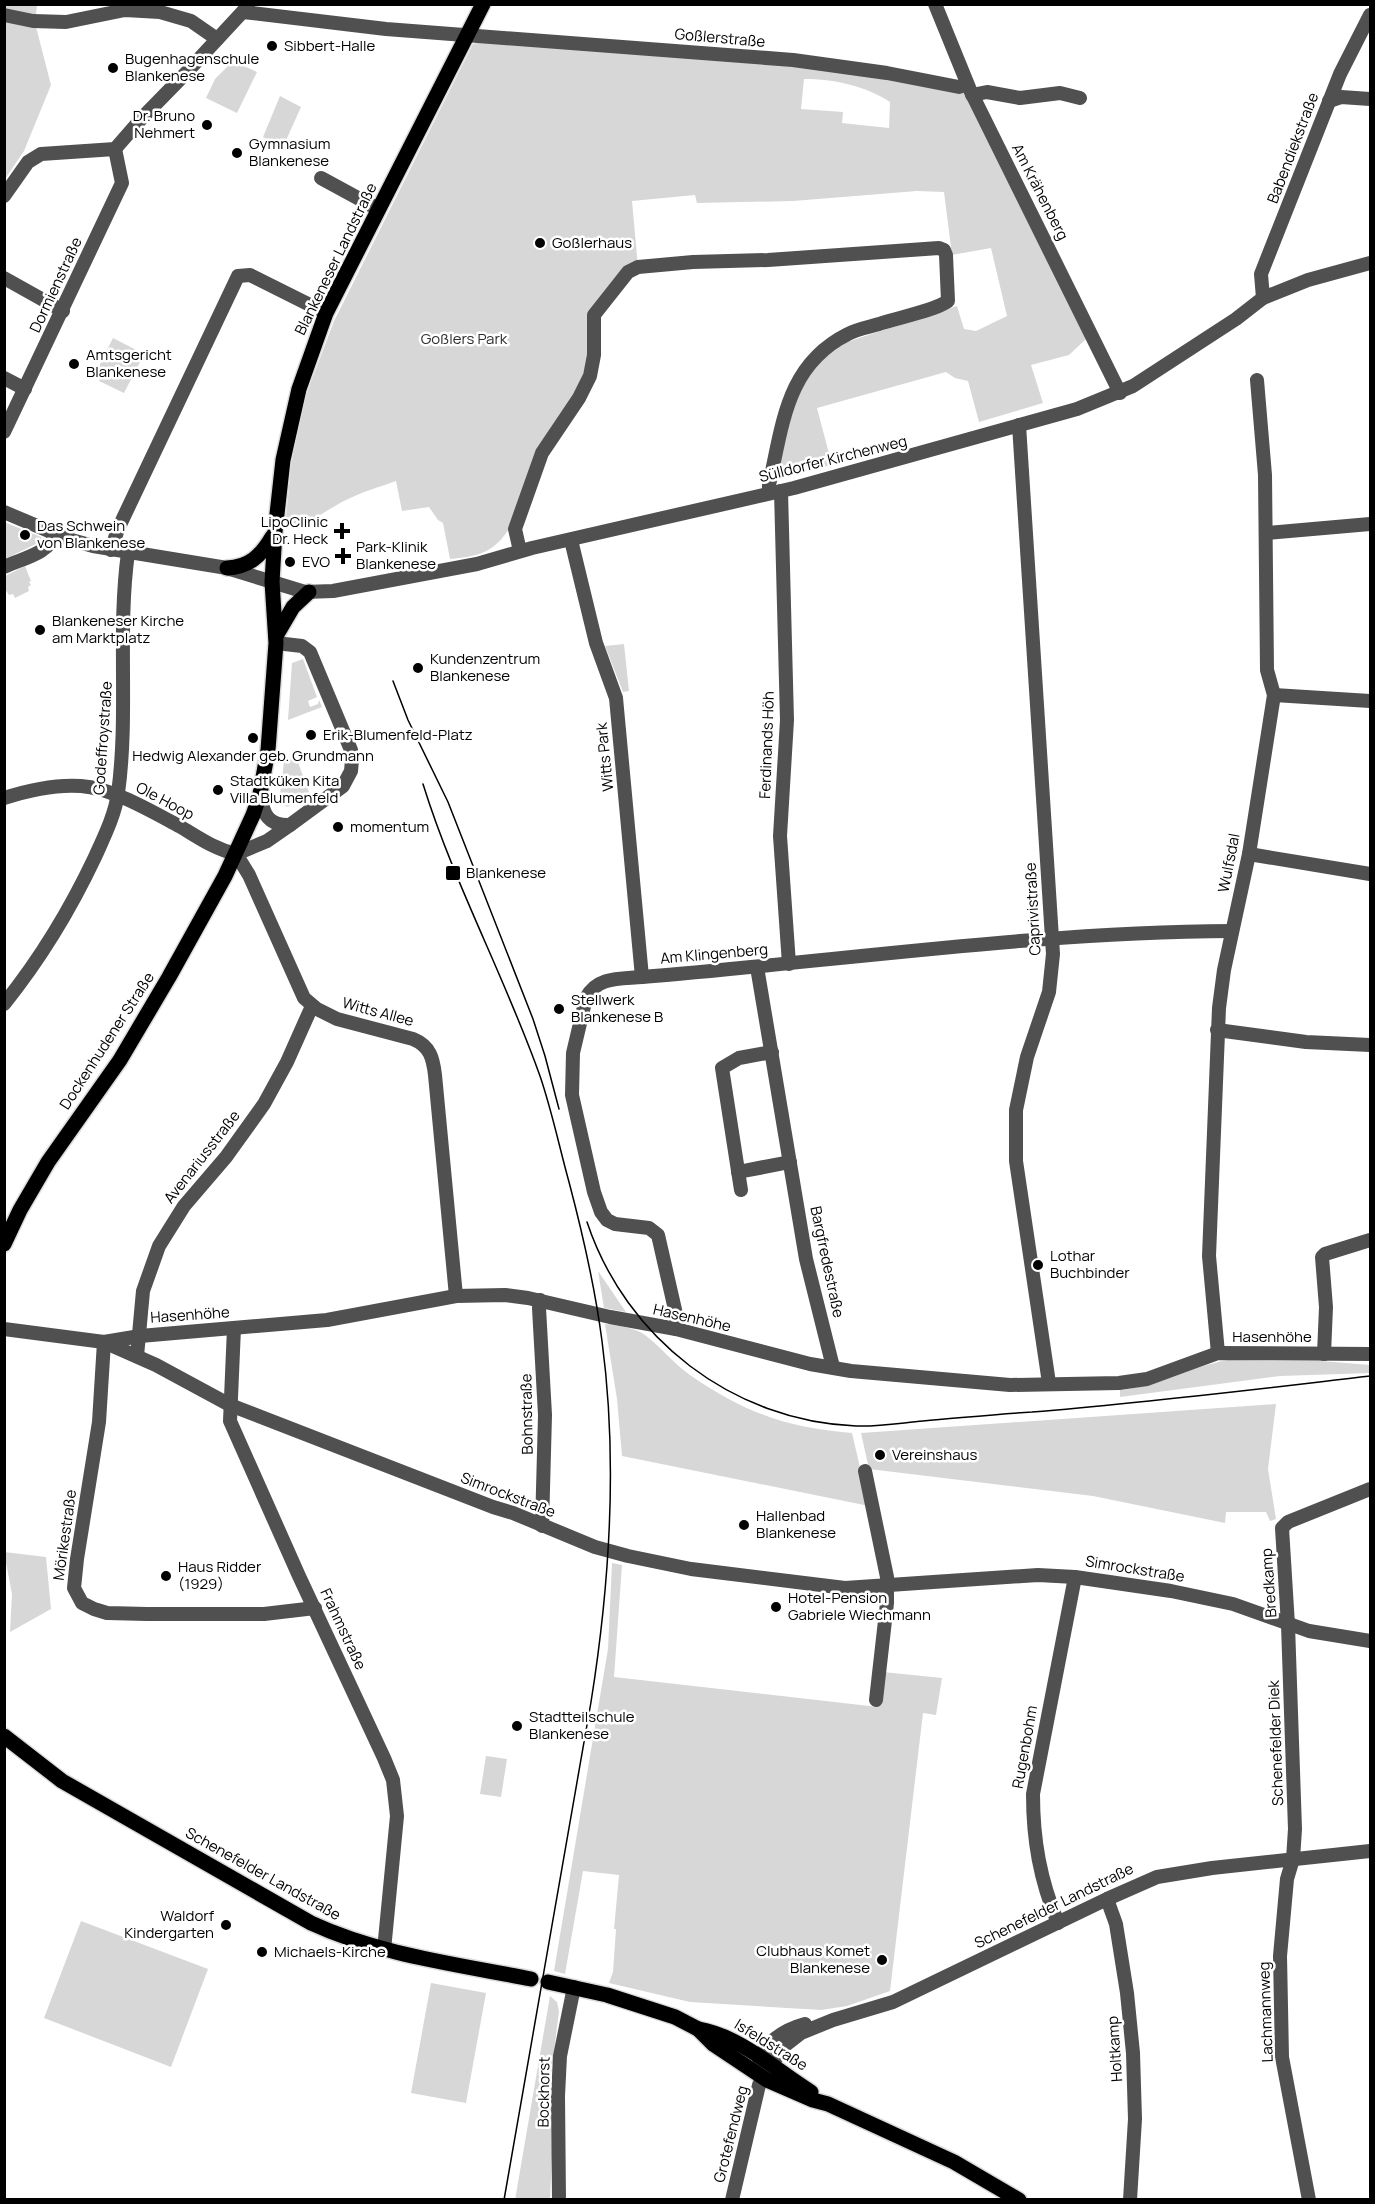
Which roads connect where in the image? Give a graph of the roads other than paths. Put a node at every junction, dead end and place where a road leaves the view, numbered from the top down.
1 (483, 4) edge
2 (935, 4) edge
3 (246, 8) edge
4 (4, 15) edge
5 (1371, 15) edge
6 (468, 34) junction
7 (217, 39) junction
8 (1340, 74) junction
9 (970, 90) junction
10 (1080, 98) dead end
11 (1356, 98) junction
12 (1371, 99) edge
13 (1329, 101) junction
14 (115, 149) junction
15 (321, 178) dead end
16 (4, 196) edge
17 (378, 209) junction
18 (1371, 263) edge
19 (4, 278) edge
20 (1263, 298) junction
21 (63, 311) junction
22 (326, 314) junction
23 (4, 378) edge
24 (1257, 380) dead end
25 (25, 388) junction
26 (1120, 393) junction
27 (1019, 425) junction
28 (4, 432) edge
29 (775, 492) junction
30 (4, 512) edge
31 (1371, 524) edge
32 (275, 532) junction
33 (1266, 533) junction
34 (56, 534) junction
35 (571, 540) junction
36 (111, 550) junction
37 (520, 551) junction
38 (128, 553) junction
39 (4, 567) edge
40 (227, 568) junction
41 (272, 582) junction
42 (309, 592) junction
43 (276, 640) junction
44 (1274, 695) junction
45 (1371, 701) edge
46 (260, 794) junction
47 (118, 795) junction
48 (4, 798) edge
49 (290, 825) junction
50 (236, 854) junction
51 (1249, 854) junction
52 (1371, 874) edge
53 (1232, 931) junction
54 (1052, 938) junction
55 (789, 964) junction
56 (757, 967) junction
57 (642, 977) junction
58 (4, 1004) edge
59 (312, 1006) junction
60 (1217, 1030) junction
61 (1371, 1045) edge
62 (772, 1052) junction
63 (790, 1162) junction
64 (738, 1172) junction
65 (741, 1190) dead end
66 (1371, 1240) edge
67 (4, 1244) edge
68 (456, 1296) junction
69 (540, 1300) junction
70 (4, 1329) edge
71 (234, 1329) junction
72 (676, 1329) junction
73 (140, 1336) junction
74 (104, 1342) junction
75 (1218, 1353) junction
76 (1324, 1354) junction
77 (1371, 1354) edge
78 (137, 1356) junction
79 (833, 1367) junction
80 (1049, 1383) junction
81 (230, 1405) junction
82 (865, 1471) dead end
83 (1371, 1489) edge
84 (542, 1526) junction
85 (1075, 1577) junction
86 (887, 1586) junction
87 (315, 1608) junction
88 (1288, 1625) junction
89 (1371, 1641) edge
90 (876, 1700) dead end
91 (4, 1736) edge
92 (1371, 1851) edge
93 (1293, 1859) junction
94 (1107, 1899) junction
95 (1058, 1923) junction
96 (384, 1950) junction
97 (531, 1979) dead end
98 (548, 1982) dead end
99 (574, 1987) junction
100 (765, 2066) junction
101 (559, 2199) edge
102 (732, 2199) edge
103 (1019, 2199) edge
104 (1130, 2199) edge
105 (1309, 2199) edge

1 - 6 main road, Blankeneser Landstraße
2 - 9 street, Am Krähenberg
3 - 6 street, Goßlerstraße
3 - 7 street
4 - 7 street
5 - 8 street, Babendiekstraße
6 - 9 street, Goßlerstraße
6 - 17 main road, Blankeneser Landstraße
7 - 14 street
8 - 11 street
8 - 13 street, Babendiekstraße
9 - 10 street, Goßlerstraße
9 - 26 street, Am Krähenberg
11 - 12 street
11 - 13 street
13 - 20 street, Babendiekstraße
14 - 16 street
14 - 21 street, Dormienstraße
15 - 17 street
17 - 22 main road, Blankeneser Landstraße
18 - 20 street, Sülldorfer Kirchenweg
19 - 21 street
20 - 26 street, Sülldorfer Kirchenweg
21 - 25 street, Dormienstraße
22 - 32 main road, Blankeneser Landstraße
22 - 36 street
23 - 25 street
24 - 33 street, Wulfsdal
25 - 28 street, Dormienstraße
26 - 27 street, Sülldorfer Kirchenweg
27 - 29 street, Sülldorfer Kirchenweg
27 - 54 street, Caprivistraße
29 - 35 street, Sülldorfer Kirchenweg
29 - 37 street
29 - 55 street, Ferdinands Höh
30 - 34 street, Sülldorfer Kirchenweg
31 - 33 street
32 - 40 main road
32 - 41 main road, Blankeneser Landstraße
33 - 44 street, Wulfsdal
34 - 36 street, Sülldorfer Kirchenweg
34 - 39 street
35 - 37 street, Sülldorfer Kirchenweg
35 - 57 street, Witts Park
36 - 38 street, Sülldorfer Kirchenweg
37 - 42 street, Sülldorfer Kirchenweg
38 - 40 street, Sülldorfer Kirchenweg
38 - 47 street, Godeffroystraße
40 - 41 street, Sülldorfer Kirchenweg
41 - 42 street, Sülldorfer Kirchenweg
41 - 43 main road
42 - 43 main road
43 - 46 main road
43 - 49 street
44 - 45 street
44 - 51 street, Wulfsdal
46 - 49 street
46 - 50 main road
47 - 48 street, Ole Hoop
47 - 50 street, Ole Hoop
47 - 58 street, Godeffroystraße
49 - 50 street
50 - 59 street, Witts Allee
50 - 67 main road, Dockenhudener Straße
51 - 52 street
51 - 53 street, Wulfsdal
53 - 54 street, Am Klingenberg
53 - 60 street, Wulfsdal
54 - 55 street, Am Klingenberg
54 - 80 street, Caprivistraße
55 - 56 street, Am Klingenberg
56 - 57 street, Am Klingenberg
56 - 62 street, Bargfredestraße
57 - 72 street, Am Klingenberg
59 - 68 street, Witts Allee
59 - 73 street, Avenariusstraße
60 - 61 street
60 - 75 street, Wulfsdal
62 - 63 street, Bargfredestraße
62 - 64 street
63 - 64 street
63 - 79 street, Bargfredestraße
64 - 65 street
66 - 76 street
68 - 69 street, Hasenhöhe
68 - 71 street, Hasenhöhe
69 - 72 street, Hasenhöhe
69 - 84 street, Bohnstraße
70 - 74 street, Hasenhöhe
71 - 73 street, Hasenhöhe
71 - 81 street, Frahmstraße
72 - 79 street, Hasenhöhe
73 - 74 street, Hasenhöhe
73 - 78 street
74 - 78 street, Simrockstraße
74 - 87 street, Mörikestraße
75 - 76 street, Hasenhöhe
75 - 80 street, Hasenhöhe
76 - 77 street, Hasenhöhe
78 - 81 street, Simrockstraße
79 - 80 street, Hasenhöhe
81 - 84 street, Simrockstraße
81 - 87 street, Frahmstraße
82 - 86 street
83 - 88 street, Bredkamp
84 - 86 street, Simrockstraße
85 - 86 street, Simrockstraße
85 - 88 street, Simrockstraße
85 - 95 street, Rugenbohm
86 - 90 street
87 - 96 street, Frahmstraße
88 - 89 street, Simrockstraße
88 - 93 street, Schenefelder Diek
91 - 96 main road, Schenefelder Landstraße
92 - 93 street, Schenefelder Landstraße
93 - 94 street, Schenefelder Landstraße
93 - 105 street, Lachmannweg
94 - 95 street, Schenefelder Landstraße
94 - 104 street, Holtkamp
95 - 100 street, Schenefelder Landstraße
96 - 97 main road, Schenefelder Landstraße
98 - 99 main road
99 - 100 main road, Isfeldstraße
99 - 101 street, Bockhorst
100 - 102 street, Grotefendweg
100 - 103 main road, Isfeldstraße

